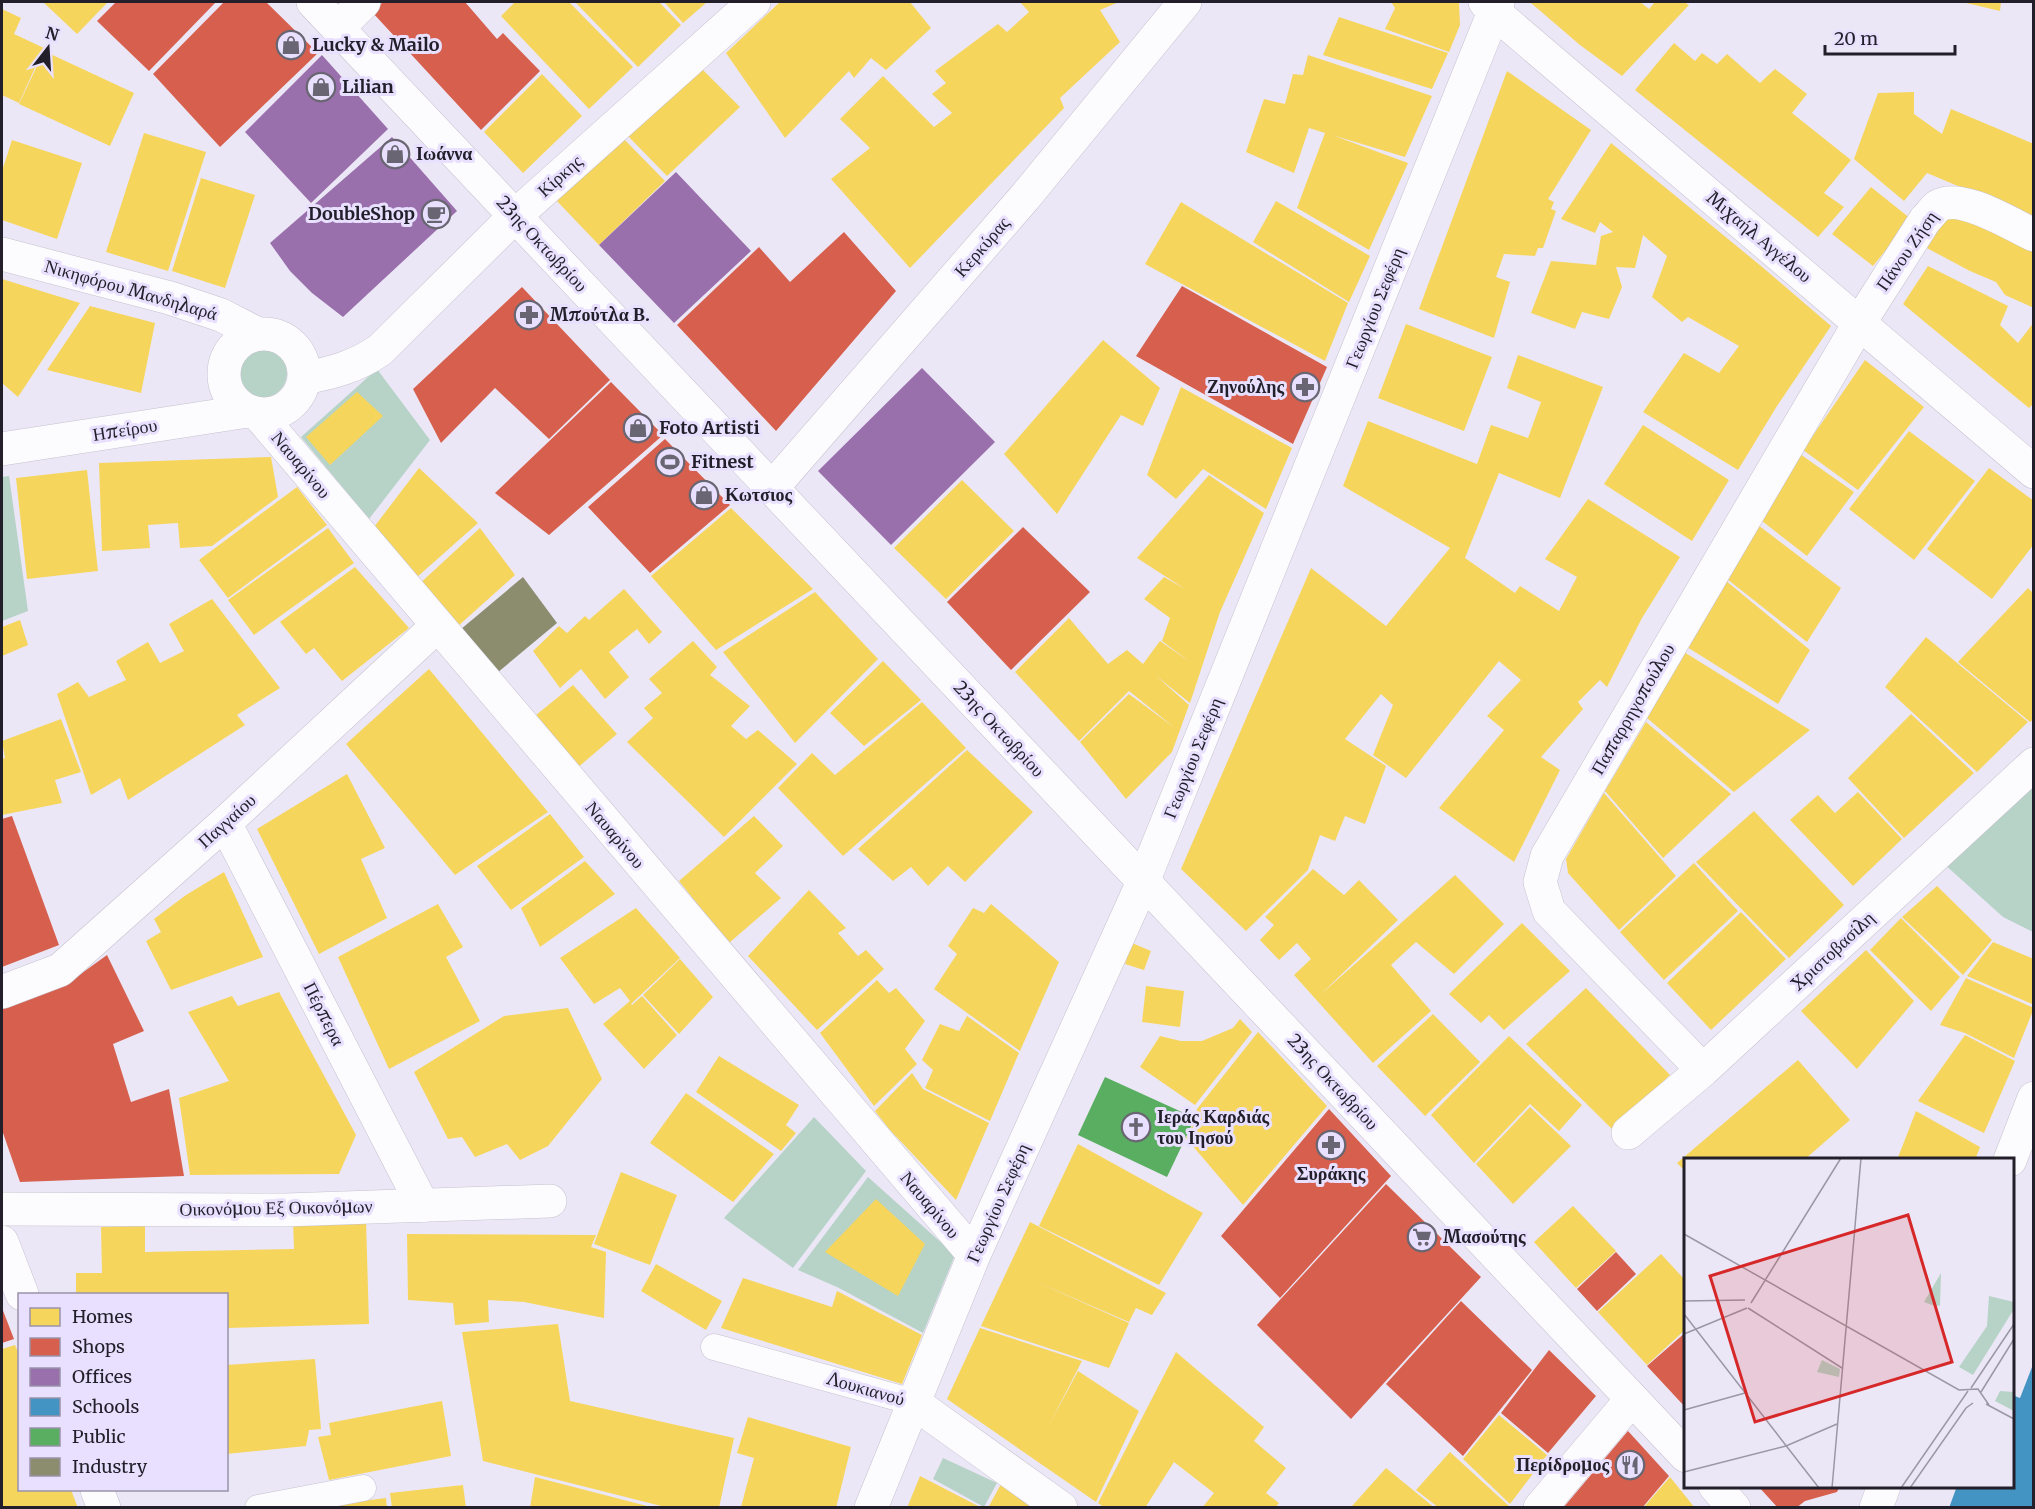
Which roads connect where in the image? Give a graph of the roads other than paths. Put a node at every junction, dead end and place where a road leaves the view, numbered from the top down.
1 (313, 2) edge
2 (364, 2) edge
3 (754, 2) edge
4 (1185, 2) edge
5 (1492, 5) edge
6 (338, 28) junction
7 (515, 216) junction
8 (2034, 236) edge
9 (2, 254) edge
10 (1860, 322) junction
11 (258, 334) junction
12 (304, 378) junction
13 (253, 412) junction
14 (2, 449) edge
15 (2034, 472) edge
16 (772, 488) junction
17 (437, 626) junction
18 (2034, 764) edge
19 (225, 823) junction
20 (1143, 882) junction
21 (2, 992) edge
22 (1703, 1070) junction
23 (2034, 1098) edge
24 (1628, 1134) dead end
25 (2011, 1158) edge
26 (550, 1202) dead end
27 (423, 1206) junction
28 (2, 1209) edge
29 (2, 1242) edge
30 (974, 1255) junction
31 (22, 1293) edge
32 (714, 1347) dead end
33 (1632, 1399) junction
34 (913, 1402) junction
35 (1684, 1454) edge
36 (363, 1488) dead end
37 (1717, 1488) edge
38 (1883, 1488) edge
39 (98, 1491) edge
40 (104, 1508) edge
41 (258, 1508) edge
42 (871, 1508) edge
43 (1061, 1508) edge
44 (1540, 1508) edge
45 (1734, 1508) edge
46 (1876, 1508) edge

1 - 6 street, 23ης Οκτωβρίου
2 - 6 street
3 - 7 street, Κίρκης
4 - 16 street, Κερκύρας
5 - 10 street, Μιχαήλ Αγγέλου
5 - 20 street, Γεωργίου Σεφέρη
6 - 7 street, 23ης Οκτωβρίου
7 - 12 street, Κίρκης
7 - 16 street, 23ης Οκτωβρίου
8 - 10 street, Πάνου Ζήση
9 - 11 street, Νικηφόρου Μανδηλαρά
10 - 15 street, Μιχαήλ Αγγέλου
10 - 22 street, Παπαρρηγοπούλου
11 - 12 street
11 - 13 street
12 - 13 street
13 - 14 street, Ηπείρου
13 - 17 street, Ναυαρίνου
16 - 20 street, 23ης Οκτωβρίου
17 - 19 street, Παγγαίου
17 - 30 street, Ναυαρίνου
18 - 22 street, Χριστοβασίλη
19 - 21 street, Παγγαίου
19 - 27 street, Πέρπερα
20 - 30 street, Γεωργίου Σεφέρη
20 - 33 street, 23ης Οκτωβρίου
22 - 24 street, Χριστοβασίλη
23 - 25 street
26 - 27 street, Οικονόμου Εξ Οικονόμων
27 - 28 street, Οικονόμου Εξ Οικονόμων
29 - 31 street
30 - 34 street, Γεωργίου Σεφέρη
32 - 34 lane, Λουκιανού
33 - 35 street, 23ης Οκτωβρίου
33 - 44 street
34 - 42 street, Γεωργίου Σεφέρη
34 - 43 street, Λουκιανού
36 - 41 lane
37 - 45 street
38 - 46 street
39 - 40 street

